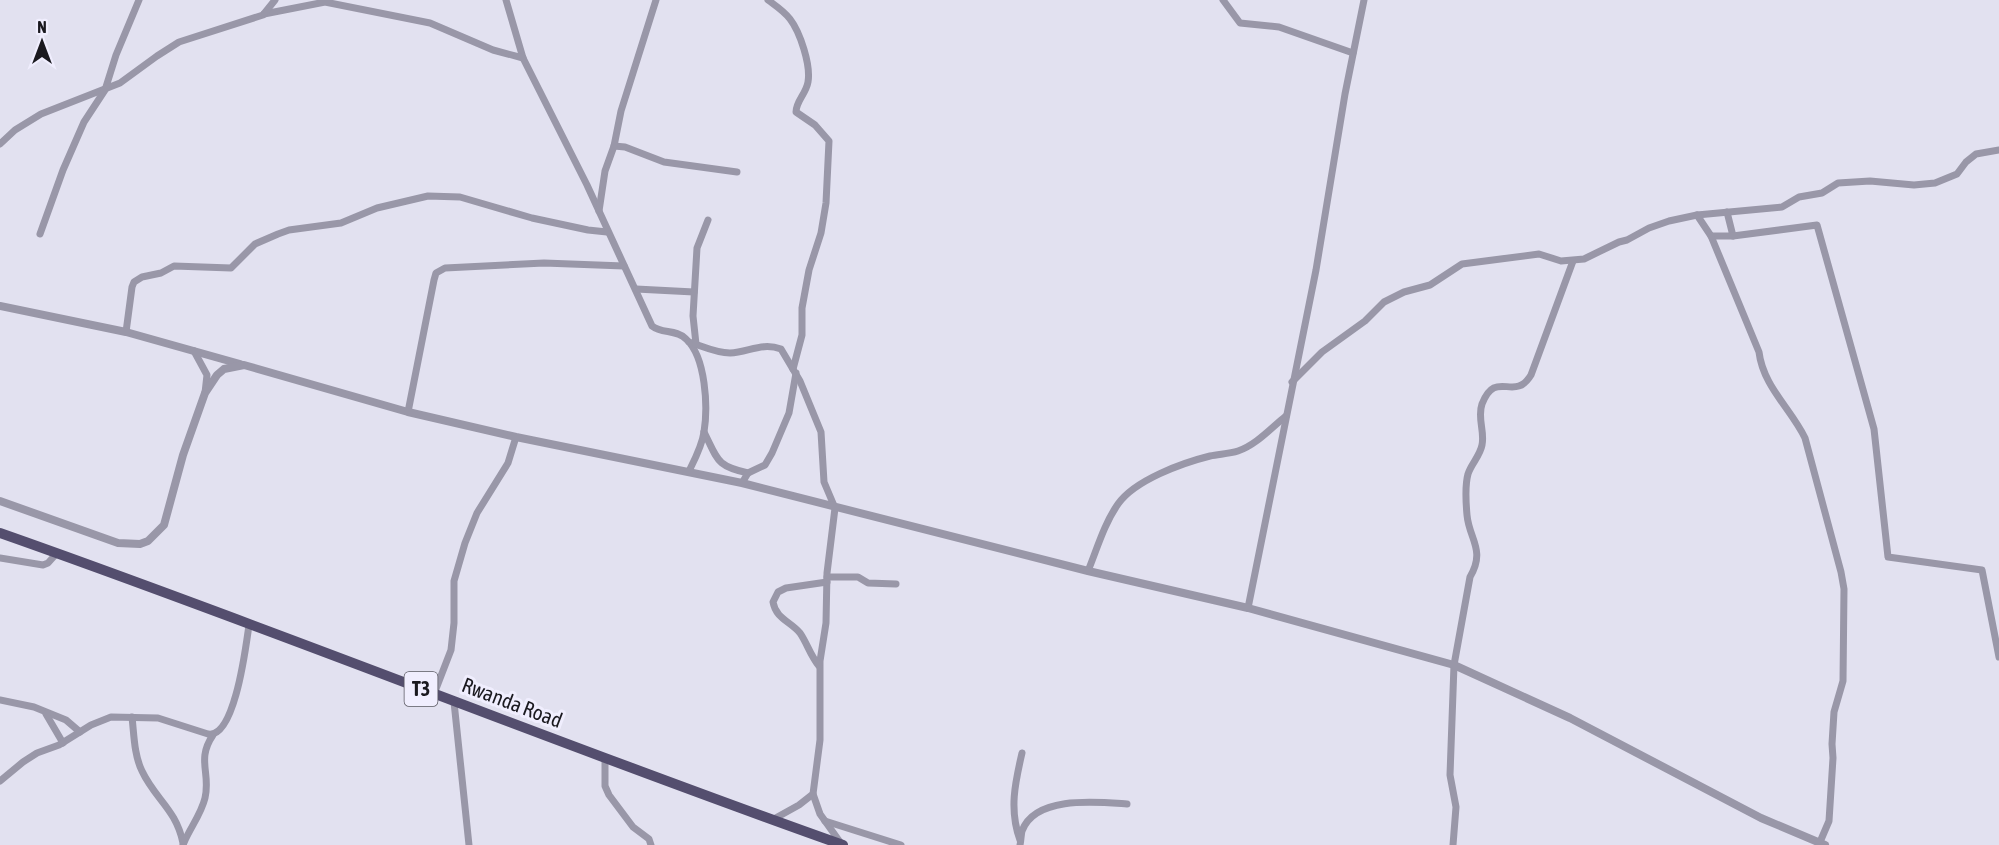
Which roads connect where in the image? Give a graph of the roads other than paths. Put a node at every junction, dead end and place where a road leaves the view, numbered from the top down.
1 (139, 0) edge
2 (274, 0) edge
3 (506, 0) edge
4 (656, 0) edge
5 (768, 0) edge
6 (1223, 0) edge
7 (1364, 0) edge
8 (264, 14) junction
9 (1353, 53) junction
10 (523, 58) junction
11 (105, 90) junction
12 (0, 144) edge
13 (614, 146) junction
14 (1999, 150) edge
15 (737, 172) dead end
16 (1727, 212) junction
17 (599, 214) junction
18 (1698, 215) junction
19 (708, 220) dead end
20 (607, 232) junction
21 (40, 234) dead end
22 (1711, 236) junction
23 (1733, 236) junction
24 (1573, 261) junction
25 (624, 266) junction
26 (636, 289) junction
27 (694, 292) junction
28 (0, 306) edge
29 (126, 332) junction
30 (693, 343) junction
31 (194, 351) junction
32 (244, 365) junction
33 (794, 371) junction
34 (1292, 382) junction
35 (205, 393) junction
36 (408, 412) junction
37 (1287, 416) junction
38 (704, 432) junction
39 (516, 437) junction
40 (689, 471) junction
41 (748, 473) junction
42 (742, 483) junction
43 (0, 501) edge
44 (835, 508) junction
45 (0, 532) edge
46 (57, 553) junction
47 (0, 558) edge
48 (1088, 571) junction
49 (827, 580) junction
50 (896, 584) dead end
51 (1248, 608) junction
52 (249, 625) junction
53 (1999, 657) edge
54 (1454, 665) junction
55 (819, 666) junction
56 (434, 694) junction
57 (0, 700) edge
58 (454, 702) junction
59 (44, 712) junction
60 (132, 717) junction
61 (80, 732) junction
62 (213, 735) junction
63 (63, 742) junction
64 (1022, 753) dead end
65 (605, 759) junction
66 (0, 781) edge
67 (813, 794) junction
68 (1127, 804) dead end
69 (772, 820) junction
70 (825, 821) junction
71 (823, 841) edge
72 (183, 844) edge
73 (1021, 844) edge
74 (1823, 844) edge
75 (469, 845) edge
76 (651, 845) edge
77 (842, 845) edge
78 (901, 845) edge
79 (1453, 845) edge

1 - 11 street
2 - 8 street
3 - 10 street
4 - 13 street
5 - 33 street
6 - 9 street
7 - 9 street
8 - 10 street
8 - 11 street
9 - 34 street
10 - 17 street
11 - 12 street
11 - 21 street
13 - 15 street
13 - 17 street
14 - 16 street
16 - 18 street
16 - 23 street
17 - 20 street
18 - 22 street
18 - 24 street
19 - 27 street
20 - 25 street
20 - 29 street
22 - 23 street
22 - 74 street
23 - 53 street
24 - 34 street
24 - 54 street
25 - 26 street
25 - 36 street
26 - 27 street
26 - 30 street
27 - 30 street
28 - 29 street
29 - 31 street
30 - 33 street
30 - 38 street
31 - 32 street
31 - 35 street
32 - 35 street
32 - 36 street
33 - 41 street
33 - 44 street
34 - 37 street
35 - 43 street
36 - 39 street
37 - 48 street
37 - 51 street
38 - 40 street
38 - 41 street
39 - 40 street
39 - 56 street
40 - 42 street
41 - 42 street
42 - 44 street
44 - 48 street
44 - 49 street
45 - 46 highway, Rwanda Road / T3
46 - 47 street
46 - 52 highway, Rwanda Road / T3
48 - 51 street
49 - 50 street
49 - 55 street
49 - 55 street
51 - 54 street
52 - 56 highway, Rwanda Road / T3
52 - 62 street
54 - 74 street
54 - 79 street
55 - 67 street
56 - 58 highway, Rwanda Road / T3
57 - 59 street
58 - 65 highway, Rwanda Road / T3
58 - 75 street
59 - 61 street
59 - 63 street
60 - 61 street
60 - 62 street
60 - 72 street
61 - 63 street
62 - 72 street
63 - 66 street
64 - 73 street
65 - 69 highway, Rwanda Road / T3
65 - 76 street
67 - 69 street
67 - 70 street
68 - 73 street
69 - 71 highway, Rwanda Road / T3
70 - 77 street
70 - 78 street
71 - 77 highway, Rwanda Road / T3

